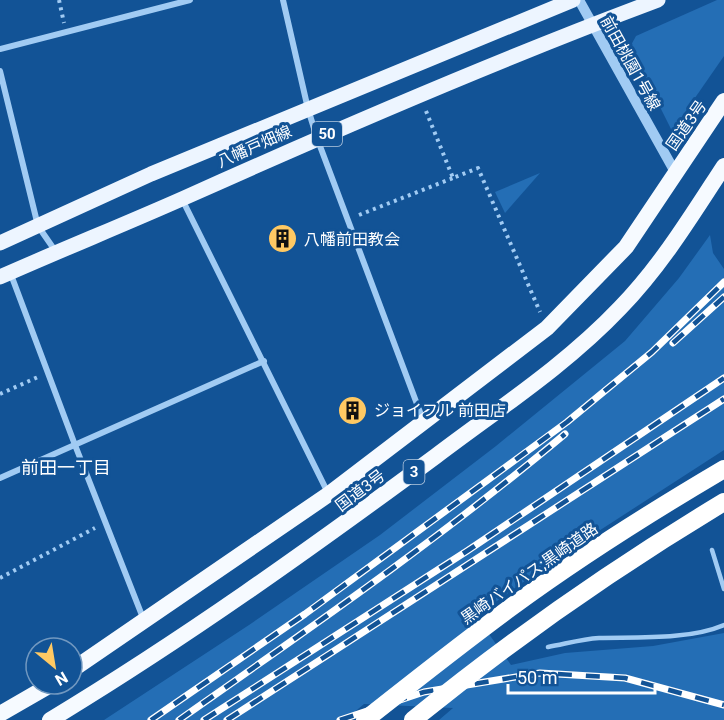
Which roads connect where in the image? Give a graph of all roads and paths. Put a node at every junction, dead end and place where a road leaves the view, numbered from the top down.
1 (59, 0) edge
2 (190, 0) edge
3 (284, 0) edge
4 (573, 0) edge
5 (579, 0) edge
6 (658, 0) edge
7 (592, 25) junction
8 (66, 32) junction
9 (0, 49) edge
10 (0, 71) edge
11 (420, 96) junction
12 (724, 101) edge
13 (308, 109) junction
14 (317, 138) junction
15 (724, 166) edge
16 (675, 172) junction
17 (453, 178) junction
18 (182, 199) junction
19 (348, 220) junction
20 (38, 226) junction
21 (0, 243) edge
22 (56, 253) junction
23 (5, 275) edge
24 (547, 328) junction
25 (264, 361) junction
26 (48, 373) junction
27 (0, 394) edge
28 (423, 421) junction
29 (75, 445) junction
30 (724, 469) edge
31 (0, 478) edge
32 (329, 494) junction
33 (724, 502) edge
34 (105, 522) junction
35 (712, 550) dead end
36 (0, 578) edge
37 (724, 589) edge
38 (145, 621) junction
39 (724, 626) edge
40 (548, 647) dead end
41 (84, 662) edge
42 (31, 696) edge
43 (0, 714) edge
44 (50, 720) edge
45 (365, 720) edge
46 (414, 720) edge

1 - 8 path
2 - 8 street
3 - 13 street
4 - 13 main road, 八幡戸畑線 / 50
5 - 7 street, 前田桃園1号線
6 - 7 main road, 八幡戸畑線 / 50
7 - 11 main road, 八幡戸畑線 / 50
7 - 16 street, 前田桃園1号線
8 - 9 street
10 - 20 street
11 - 14 main road, 八幡戸畑線 / 50
11 - 17 path
12 - 16 highway, 国道3号 / 3
13 - 14 street
13 - 20 main road, 八幡戸畑線 / 50
14 - 18 main road, 八幡戸畑線 / 50
14 - 19 street
15 - 44 highway, 国道3号 / 3
16 - 24 highway, 国道3号 / 3
17 - 19 path
17 - 24 path
18 - 22 main road, 八幡戸畑線 / 50
18 - 25 street
19 - 28 street
20 - 21 main road, 八幡戸畑線 / 50
20 - 22 street
22 - 23 main road, 八幡戸畑線 / 50
23 - 26 street
24 - 28 highway, 国道3号 / 3
25 - 29 street
25 - 32 street
26 - 27 path
26 - 29 street
28 - 32 highway, 国道3号 / 3
29 - 31 street
29 - 34 street
30 - 45 highway, 黒崎バイパス;黒崎道路, bridge
32 - 38 highway, 国道3号 / 3
33 - 46 highway, bridge
34 - 36 path
34 - 38 street
35 - 37 lane
38 - 41 highway, 国道3号 / 3
39 - 40 lane
42 - 43 highway

